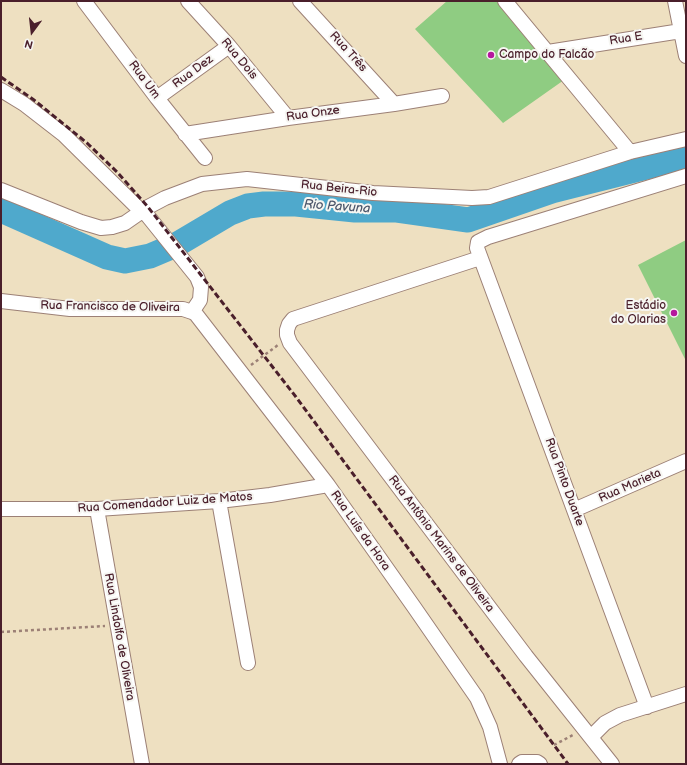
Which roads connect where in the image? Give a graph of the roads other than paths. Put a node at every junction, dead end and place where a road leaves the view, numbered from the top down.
1 (84, 1) edge
2 (188, 1) edge
3 (300, 1) edge
4 (505, 1) edge
5 (675, 1) edge
6 (681, 31) junction
7 (229, 46) junction
8 (548, 52) junction
9 (686, 56) edge
10 (1, 90) edge
11 (442, 96) dead end
12 (157, 98) junction
13 (394, 104) junction
14 (288, 118) junction
15 (185, 134) junction
16 (686, 139) edge
17 (630, 152) junction
18 (205, 158) dead end
19 (686, 176) edge
20 (1, 190) edge
21 (142, 211) junction
22 (479, 251) junction
23 (1, 301) edge
24 (193, 313) junction
25 (686, 461) edge
26 (328, 486) junction
27 (219, 501) junction
28 (1, 509) edge
29 (97, 509) junction
30 (574, 510) junction
31 (248, 663) dead end
32 (686, 694) edge
33 (647, 707) junction
34 (587, 733) junction
35 (142, 764) edge
36 (500, 764) edge
37 (519, 764) edge
38 (540, 764) edge
39 (612, 764) edge

1 - 12 street, Rua Um
2 - 7 street, Rua Dois
3 - 13 street, Rua Três
4 - 8 street
5 - 6 street
6 - 8 street, Rua E
6 - 9 street
7 - 12 street, Rua Dez
7 - 14 street, Rua Dois
8 - 17 street
10 - 21 street
11 - 13 street, Rua Onze
12 - 15 street, Rua Um
13 - 14 street, Rua Onze
14 - 15 street, Rua Onze
15 - 18 street, Rua Um
16 - 17 street, Rua Beira-Rio
17 - 21 street, Rua Beira-Rio
19 - 22 street
20 - 21 street, Rua Beira-Rio
21 - 24 street
22 - 30 street, Rua Pinto Duarte
22 - 34 street, Rua Antônio Marins de Oliveira
23 - 24 street, Rua Francisco de Oliveira
24 - 26 street, Rua Luís da Hora
25 - 30 street, Rua Marieta
26 - 27 street, Rua Comendador Luiz de Matos
26 - 36 street, Rua Luís da Hora
27 - 29 street, Rua Comendador Luiz de Matos
27 - 31 street
28 - 29 street, Rua Comendador Luiz de Matos
29 - 35 street, Rua Lindolfo de Oliveira
30 - 33 street, Rua Pinto Duarte
32 - 33 street
33 - 34 street
34 - 39 street, Rua Antônio Marins de Oliveira
37 - 38 street

